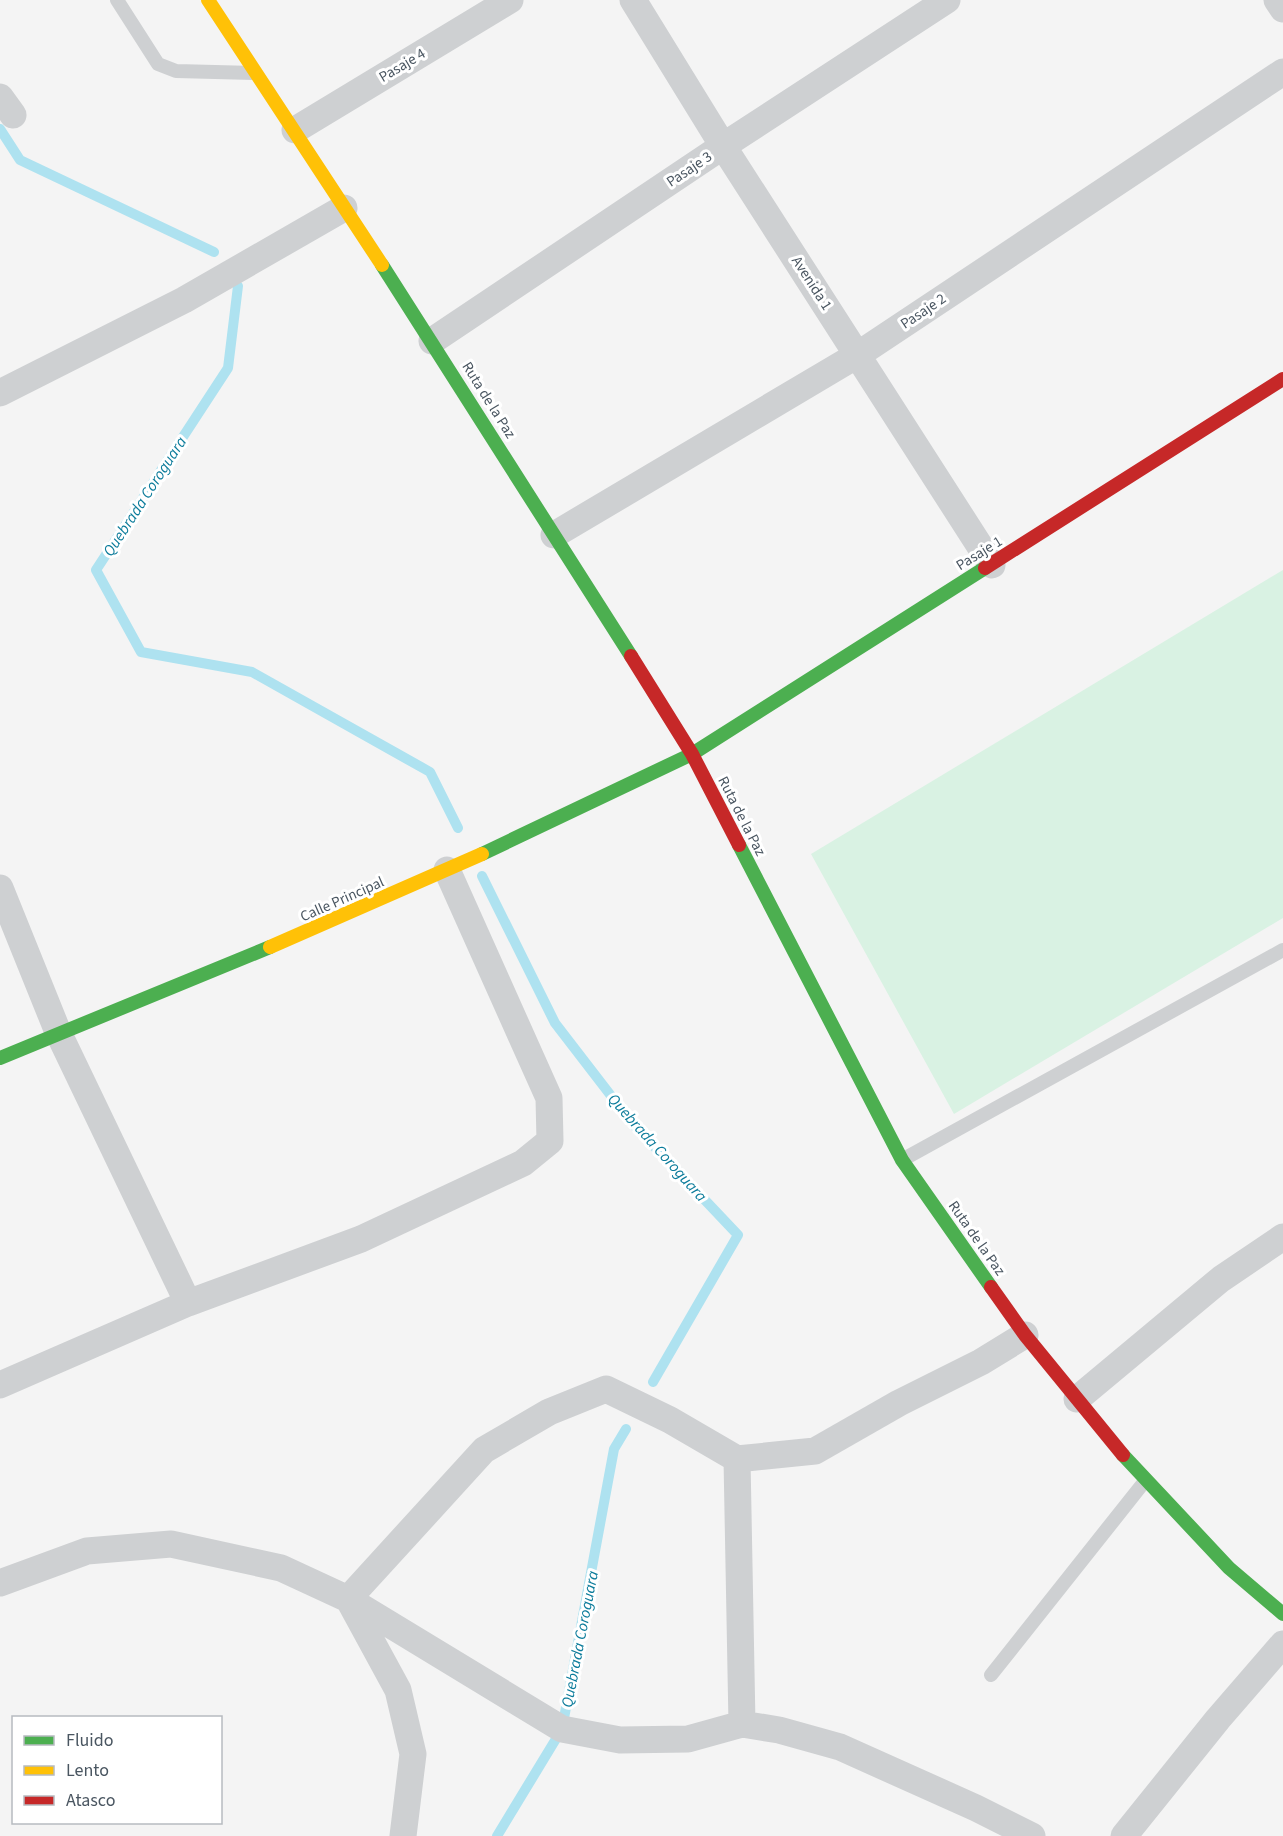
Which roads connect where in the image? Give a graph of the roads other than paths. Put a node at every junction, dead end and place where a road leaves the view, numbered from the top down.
1 (117, 0) edge
2 (208, 0) edge
3 (510, 0) edge
4 (633, 0) edge
5 (947, 0) edge
6 (1277, 0) edge
7 (1283, 9) edge
8 (1283, 72) edge
9 (256, 73) junction
10 (295, 130) junction
11 (723, 146) junction
12 (344, 208) junction
13 (432, 341) junction
14 (859, 354) junction
15 (1283, 379) edge
16 (0, 393) edge
17 (554, 535) junction
18 (992, 565) junction
19 (692, 754) junction
20 (447, 870) junction
21 (0, 888) edge
22 (1283, 950) edge
23 (58, 1032) junction
24 (0, 1058) edge
25 (902, 1160) junction
26 (1283, 1237) edge
27 (188, 1303) junction
28 (1025, 1335) junction
29 (0, 1385) edge
30 (1077, 1399) junction
31 (737, 1459) junction
32 (1145, 1480) junction
33 (0, 1583) edge
34 (348, 1599) junction
35 (1283, 1614) edge
36 (1283, 1644) edge
37 (991, 1675) dead end
38 (742, 1724) junction
39 (403, 1836) edge
40 (1032, 1836) edge
41 (1124, 1836) edge

1 - 9 lane
2 - 9 main road, Ruta de la Paz
3 - 10 street, Pasaje 4
4 - 11 street, Avenida 1
5 - 11 street, Pasaje 3
6 - 7 street
8 - 14 street, Pasaje 2
9 - 10 main road, Ruta de la Paz
10 - 12 main road, Ruta de la Paz
11 - 13 street, Pasaje 3
11 - 14 street, Avenida 1
12 - 13 main road, Ruta de la Paz
12 - 16 street
13 - 17 main road, Ruta de la Paz
14 - 17 street, Pasaje 2
14 - 18 street, Avenida 1
15 - 18 main road, Pasaje 1
17 - 19 main road, Ruta de la Paz
18 - 19 main road, Pasaje 1
19 - 20 main road, Calle Principal
19 - 25 main road, Ruta de la Paz
20 - 23 main road, Calle Principal
20 - 27 street
21 - 23 street
22 - 25 lane
23 - 24 main road, Calle Principal
23 - 27 street
25 - 28 main road, Ruta de la Paz
26 - 30 street
27 - 29 street
28 - 30 main road, Ruta de la Paz
28 - 31 street
30 - 32 main road, Ruta de la Paz
31 - 34 street
31 - 38 street
32 - 35 main road, Ruta de la Paz
32 - 37 lane
33 - 34 street
34 - 38 street
34 - 39 street
36 - 41 street
38 - 40 street

